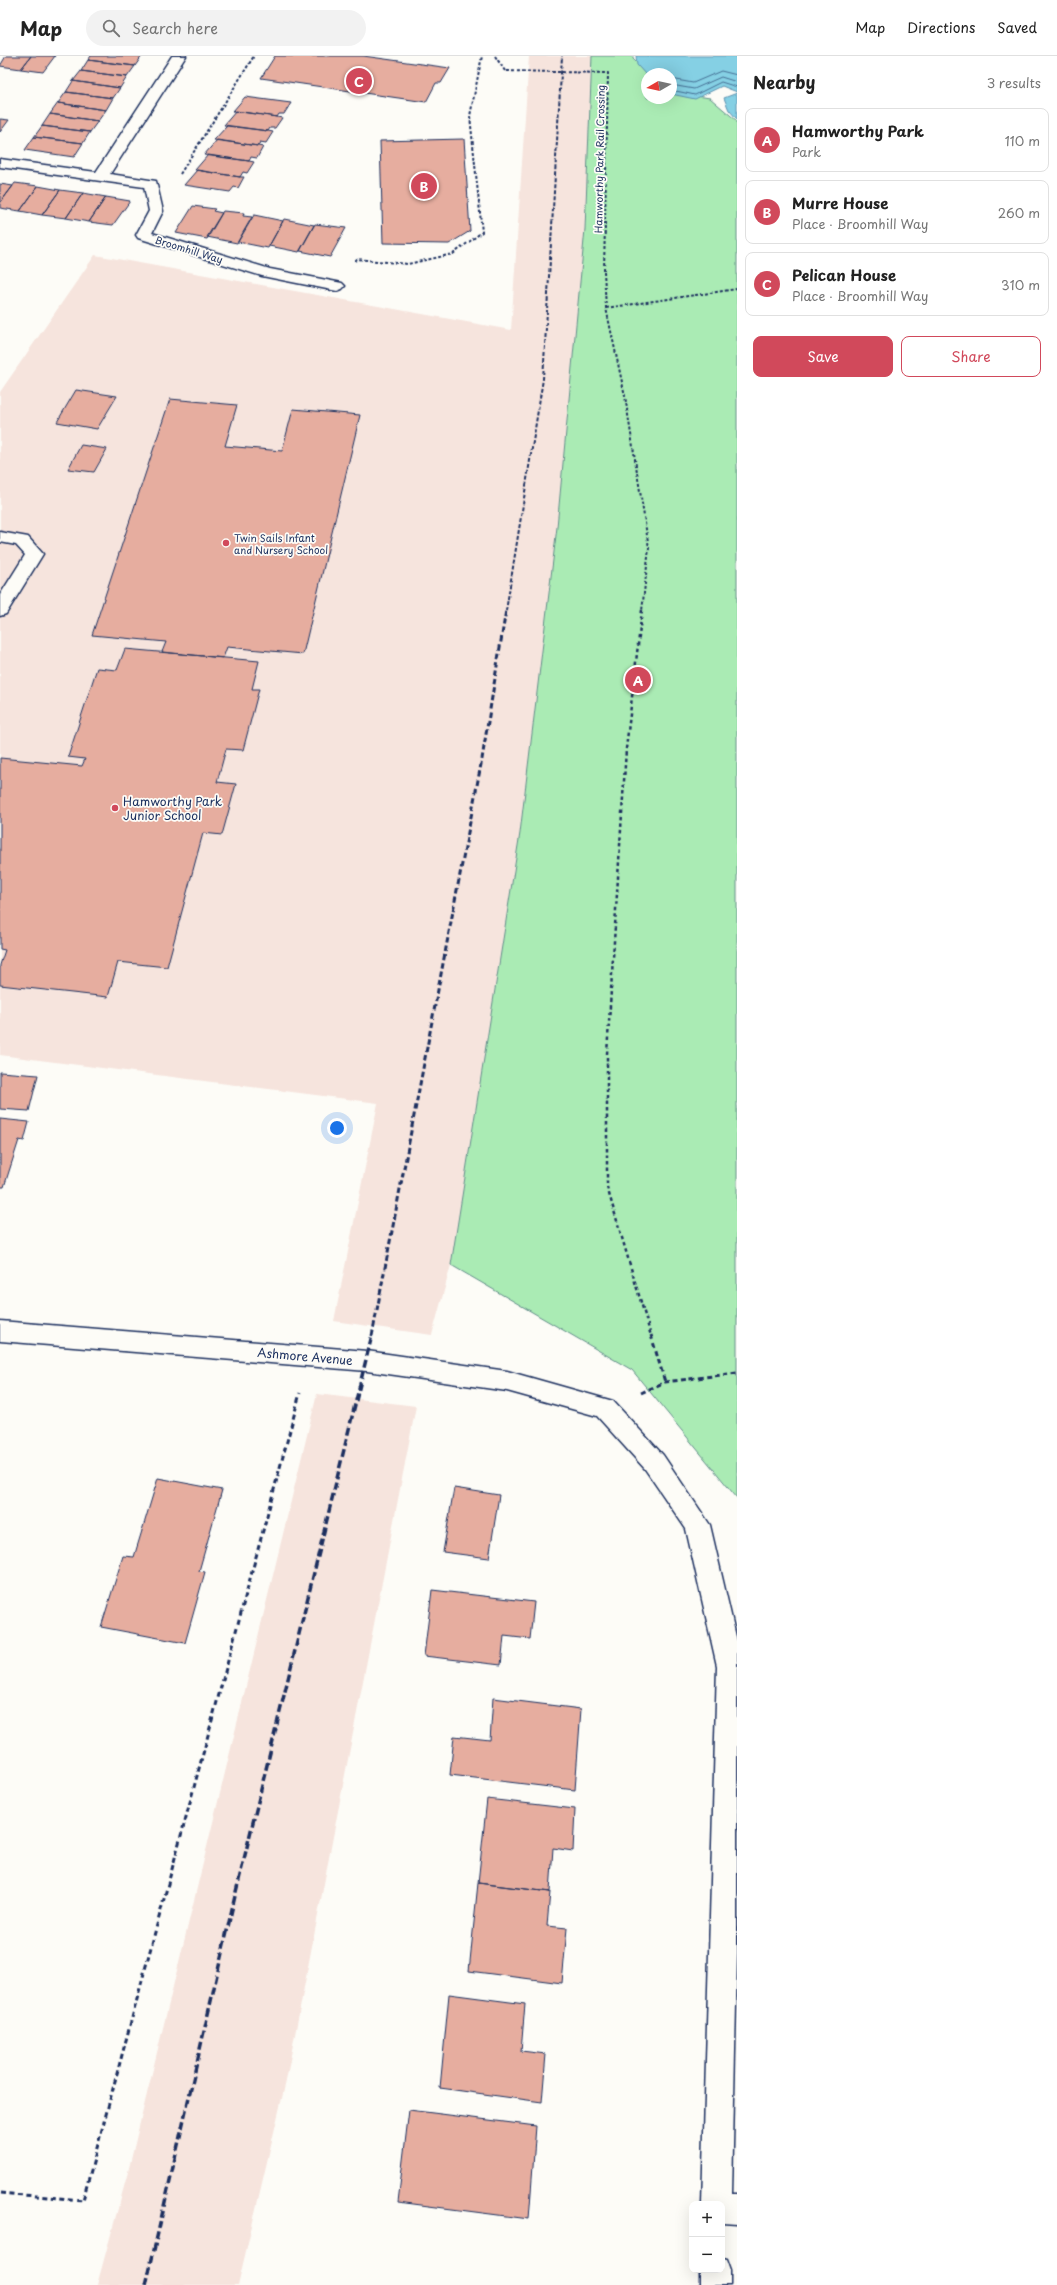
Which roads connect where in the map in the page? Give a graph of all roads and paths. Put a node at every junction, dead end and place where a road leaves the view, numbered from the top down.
1 (179, 56) edge
2 (254, 56) edge
3 (482, 56) edge
4 (495, 56) edge
5 (0, 163) edge
6 (101, 176) junction
7 (156, 211) junction
8 (357, 258) dead end
9 (337, 286) dead end
10 (737, 289) edge
11 (606, 308) junction
12 (0, 537) edge
13 (0, 610) edge
14 (0, 1331) edge
15 (309, 1357) junction
16 (737, 1373) edge
17 (0, 2193) edge
18 (717, 2201) edge
19 (725, 2208) edge
20 (737, 2209) edge
21 (715, 2273) edge
22 (715, 2285) edge

1 - 6 street
2 - 7 path
3 - 8 path
4 - 11 path, Hamworthy Park Rail Crossing, bridge
5 - 6 street
6 - 7 street
7 - 9 street, Broomhill Way
10 - 11 path
11 - 16 path
12 - 13 street
14 - 15 street, Ashmore Avenue
15 - 17 path
15 - 18 street, Ashmore Avenue
19 - 20 street
21 - 22 street

